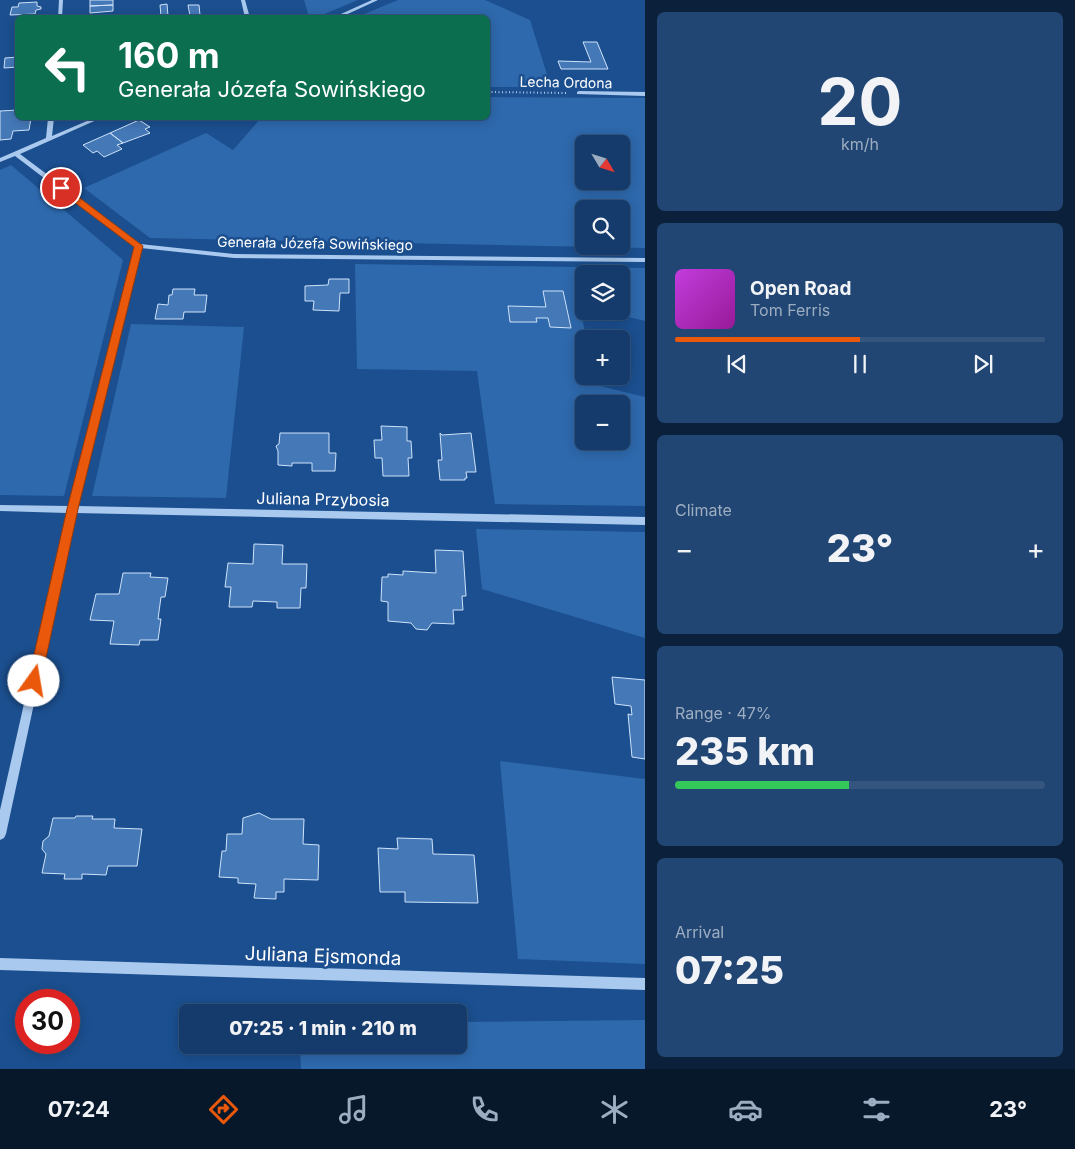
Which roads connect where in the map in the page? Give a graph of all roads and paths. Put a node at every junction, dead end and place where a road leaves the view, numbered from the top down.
1 (61, 0) edge
2 (243, 0) edge
3 (372, 1) edge
4 (60, 15) edge
5 (247, 15) edge
6 (341, 15) edge
7 (490, 92) edge
8 (579, 93) joint
9 (645, 94) edge
10 (50, 120) edge
11 (93, 120) edge
12 (49, 139) junction
13 (15, 154) junction
14 (0, 160) edge
15 (138, 246) junction
16 (645, 260) edge
17 (0, 508) edge
18 (72, 509) junction
19 (645, 521) edge
20 (0, 834) edge
21 (0, 964) edge
22 (645, 984) edge

1 - 4 street
2 - 5 street
3 - 6 street
7 - 8 path, Lecha Ordona
8 - 9 street, Lecha Ordona
10 - 12 street
11 - 12 street
12 - 13 street
13 - 14 street
13 - 15 street
15 - 16 street, Generała Józefa Sowińskiego
15 - 18 street
17 - 18 street, Juliana Przybosia
18 - 19 street, Juliana Przybosia
18 - 20 street
21 - 22 street, Juliana Ejsmonda

